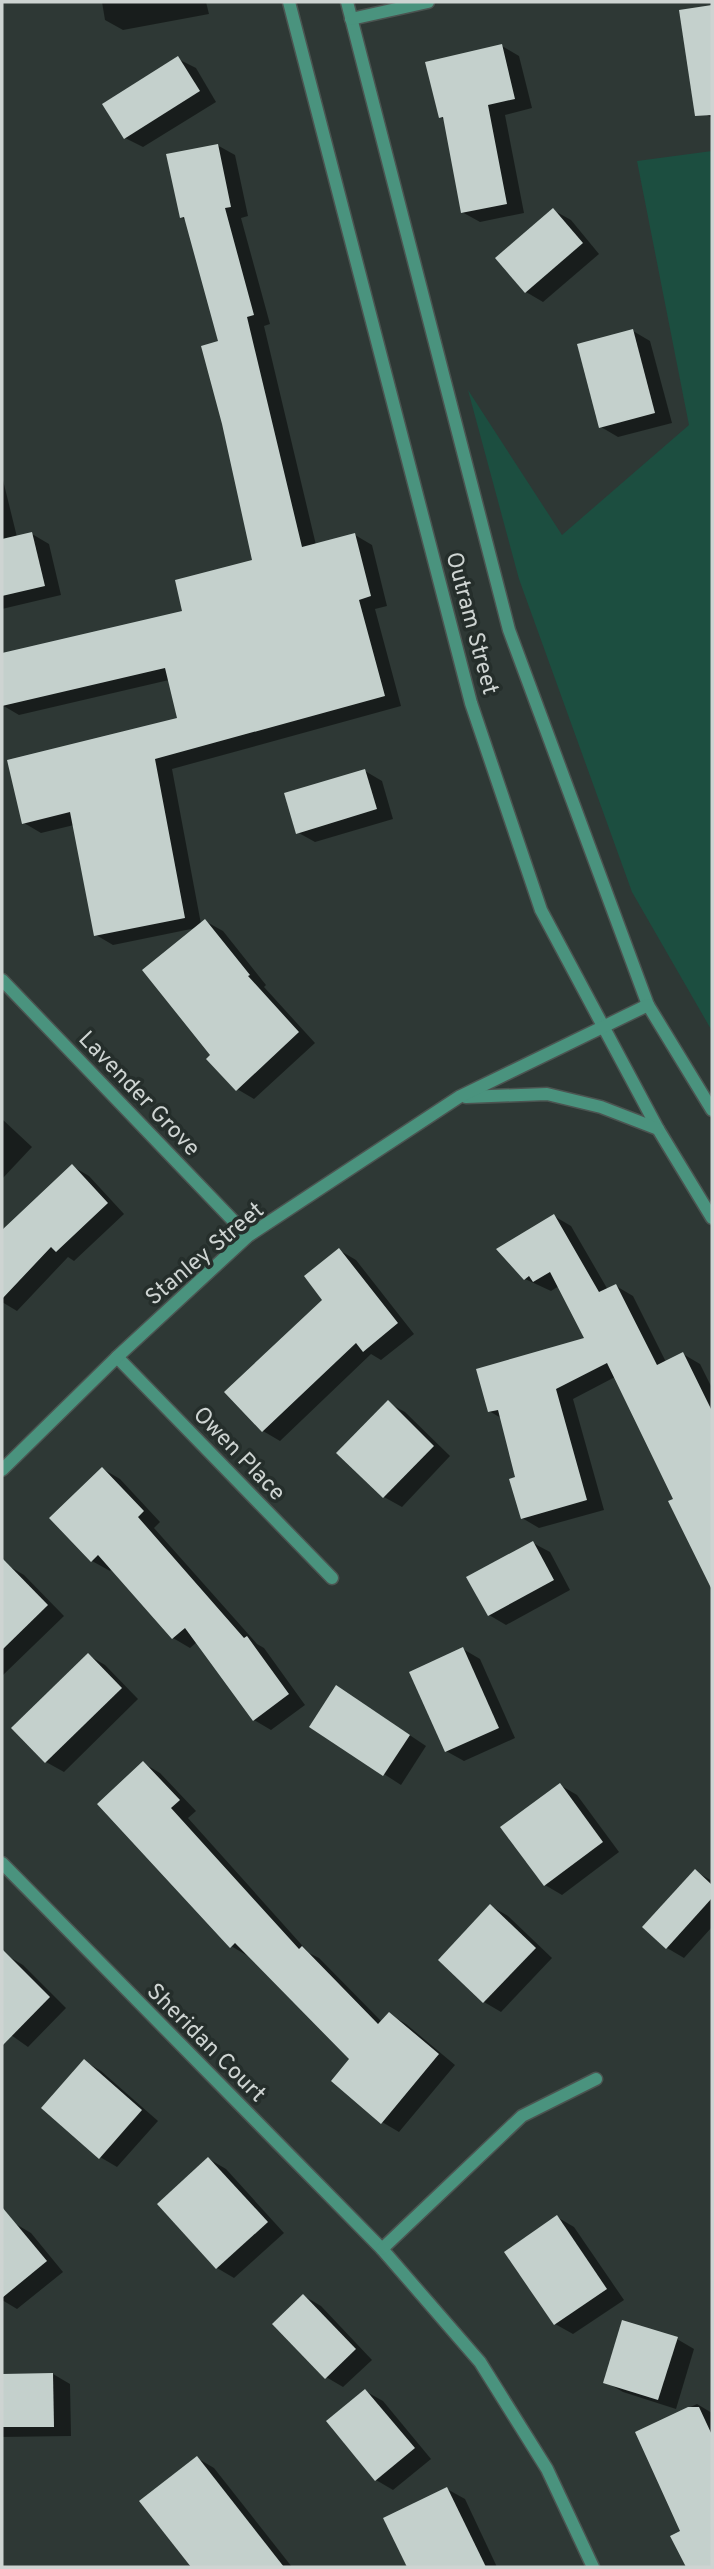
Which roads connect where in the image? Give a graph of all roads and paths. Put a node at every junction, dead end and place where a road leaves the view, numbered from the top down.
1 (289, 2) edge
2 (347, 2) edge
3 (428, 2) edge
4 (351, 19) junction
5 (2, 980) edge
6 (648, 1005) junction
7 (603, 1027) junction
8 (459, 1097) junction
9 (712, 1110) edge
10 (658, 1129) junction
11 (712, 1218) edge
12 (248, 1236) junction
13 (117, 1357) junction
14 (2, 1470) edge
15 (332, 1578) dead end
16 (2, 1863) edge
17 (596, 2079) dead end
18 (383, 2249) junction
19 (593, 2567) edge

1 - 7 street, Outram Street
2 - 4 street, Outram Street
3 - 4 street
4 - 6 street, Outram Street
5 - 12 street, Lavender Grove
6 - 7 street, Stanley Street
6 - 9 street, Outram Street
7 - 8 street, Stanley Street
7 - 10 street, Outram Street
8 - 10 street
8 - 12 street, Stanley Street
10 - 11 street, Outram Street
12 - 13 street, Stanley Street
13 - 14 street, Stanley Street
13 - 15 street, Owen Place
16 - 18 street, Sheridan Court
17 - 18 street
18 - 19 street, Sheridan Court

